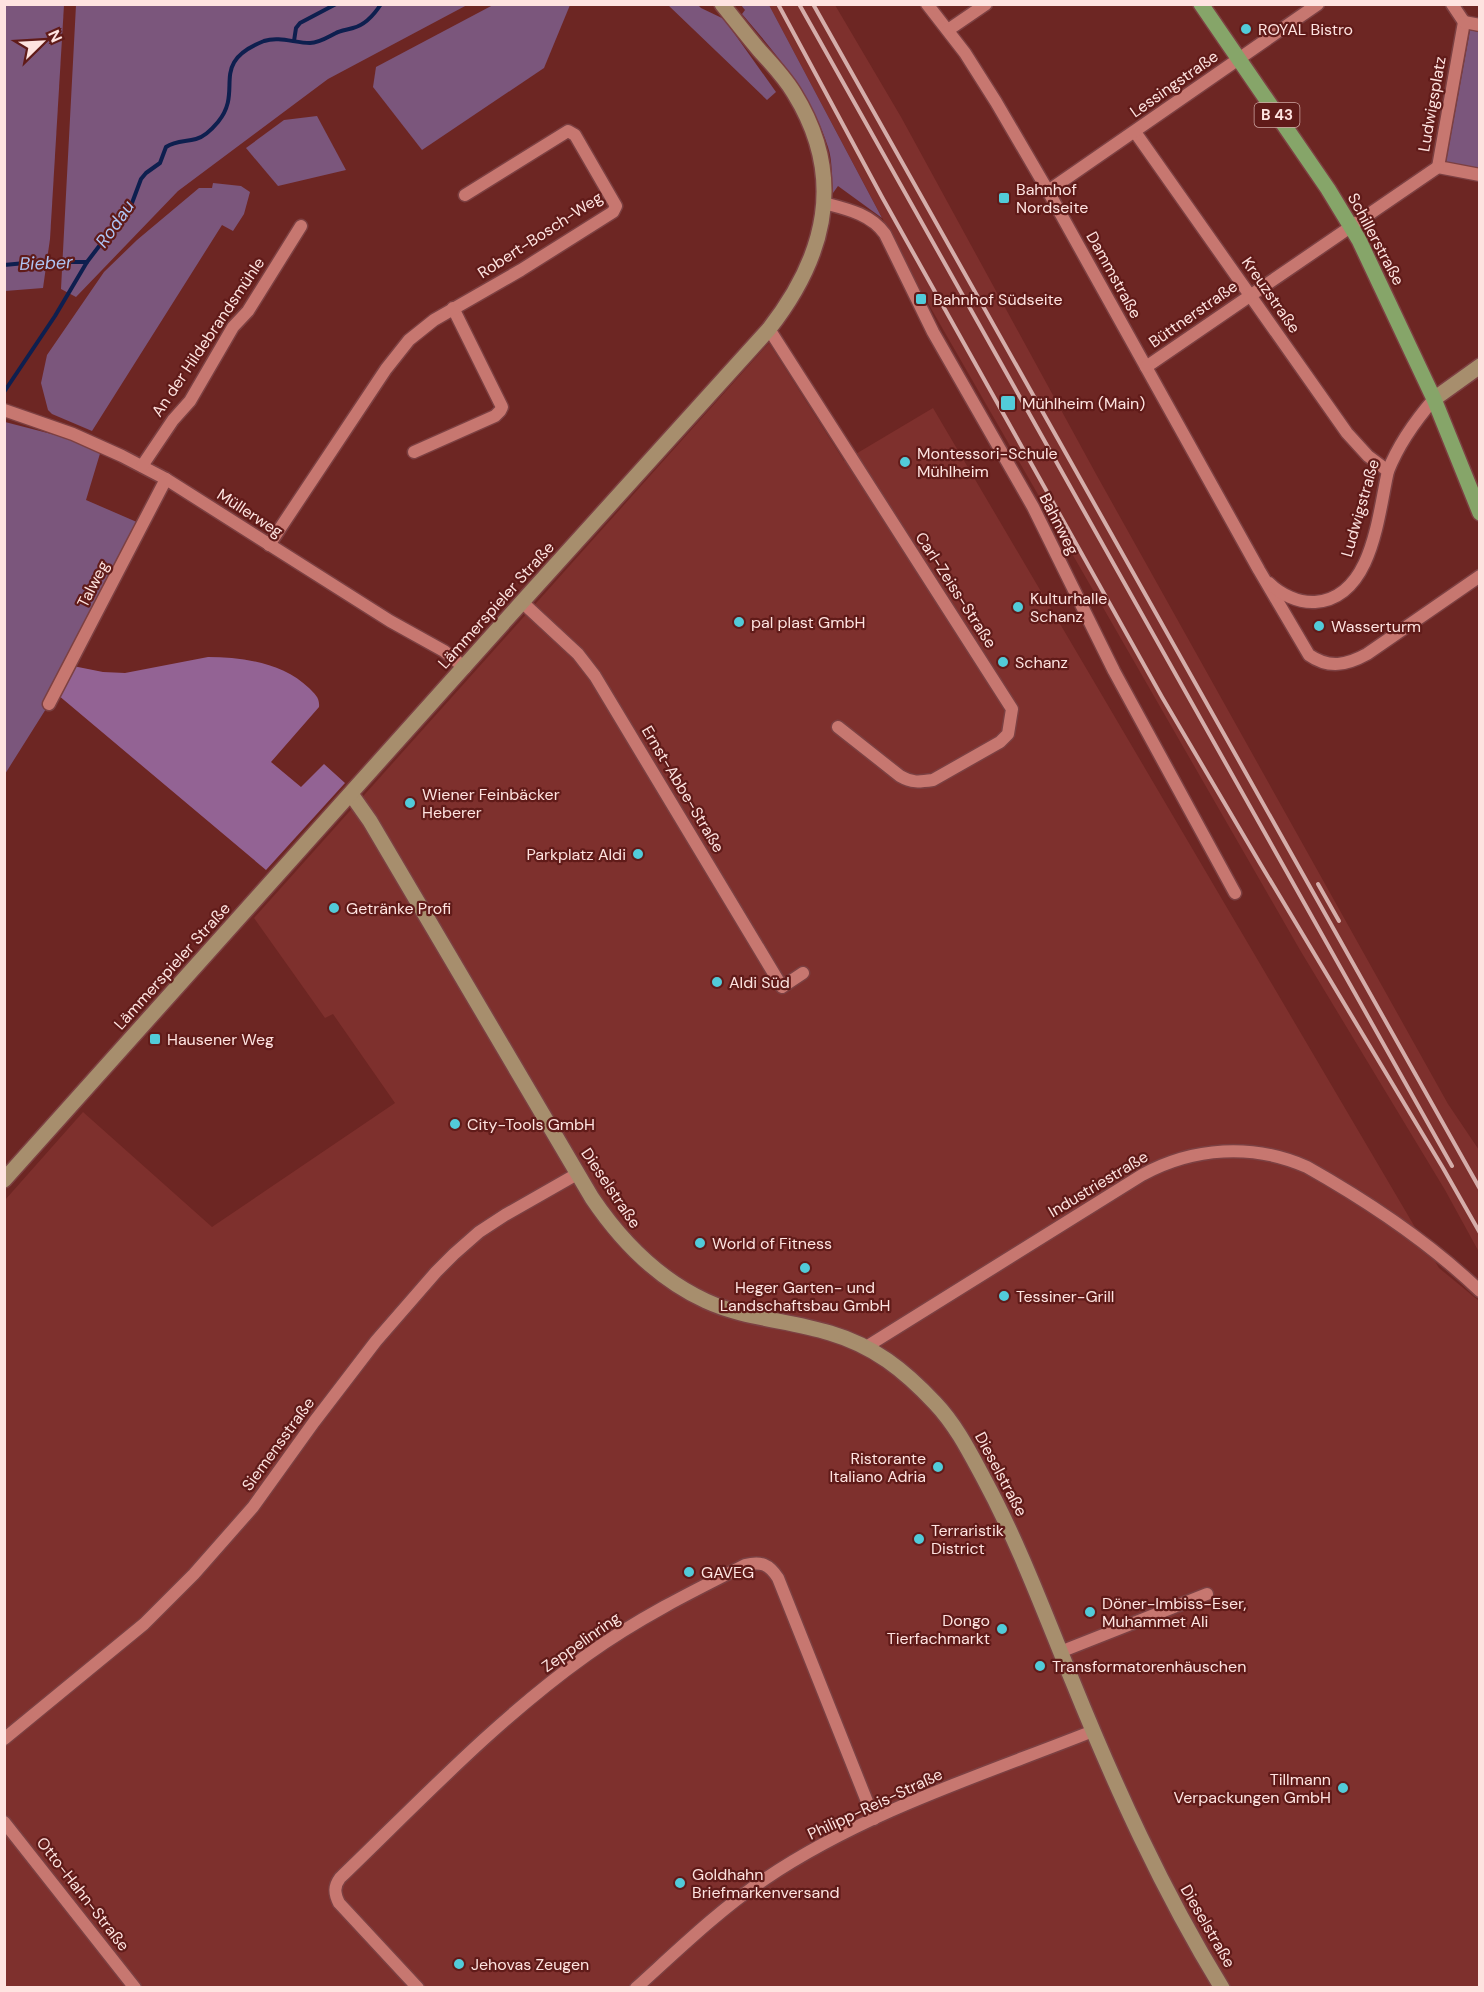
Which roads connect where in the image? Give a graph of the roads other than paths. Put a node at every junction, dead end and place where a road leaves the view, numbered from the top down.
1 (723, 4) edge
2 (927, 4) edge
3 (986, 4) edge
4 (1201, 4) edge
5 (1318, 4) edge
6 (1452, 4) edge
7 (1464, 22) junction
8 (1479, 25) edge
9 (948, 30) junction
10 (1238, 59) junction
11 (1135, 132) junction
12 (1438, 167) junction
13 (1479, 174) edge
14 (1048, 191) junction
15 (465, 195) dead end
16 (824, 203) junction
17 (301, 226) dead end
18 (1351, 226) junction
19 (1250, 295) junction
20 (453, 308) junction
21 (769, 329) junction
22 (1479, 366) edge
23 (1146, 367) junction
24 (1434, 399) junction
25 (4, 410) edge
26 (414, 452) dead end
27 (142, 466) junction
28 (1388, 471) junction
29 (166, 479) junction
30 (1479, 513) edge
31 (270, 545) junction
32 (1259, 570) junction
33 (1479, 576) edge
34 (522, 602) junction
35 (465, 668) junction
36 (49, 704) dead end
37 (838, 727) dead end
38 (351, 794) junction
39 (1235, 893) dead end
40 (803, 973) dead end
41 (577, 1174) junction
42 (4, 1180) edge
43 (1479, 1291) edge
44 (866, 1347) junction
45 (1207, 1594) dead end
46 (1060, 1652) junction
47 (1093, 1731) junction
48 (4, 1738) edge
49 (874, 1819) junction
50 (4, 1822) edge
51 (135, 1988) edge
52 (418, 1988) edge
53 (636, 1988) edge
54 (1222, 1988) edge

1 - 16 street, Lämmerspieler Straße
2 - 9 street, Dammstraße
3 - 9 street
4 - 10 main road, Schillerstraße / B 43
5 - 10 street, Lessingstraße
6 - 7 street
7 - 8 street
7 - 12 street, Ludwigsplatz
9 - 14 street, Dammstraße
10 - 11 street, Lessingstraße
10 - 18 main road, Schillerstraße / B 43
11 - 14 street, Lessingstraße
11 - 19 street, Kreuzstraße
12 - 13 street, Ludwigsplatz
12 - 18 street, Büttnerstraße
14 - 23 street, Dammstraße
15 - 20 street, Robert-Bosch-Weg
16 - 21 street, Lämmerspieler Straße
16 - 39 street, Bahnweg
17 - 27 street, An der Hildebrandsmühle
18 - 19 street, Büttnerstraße
18 - 24 main road, Schillerstraße / B 43
19 - 23 street, Büttnerstraße
19 - 28 street, Kreuzstraße
20 - 26 street
20 - 31 street, Robert-Bosch-Weg
21 - 34 street, Lämmerspieler Straße
21 - 37 street, Carl-Zeiss-Straße
22 - 24 street, Ludwigstraße
23 - 32 street, Dammstraße
24 - 28 street, Ludwigstraße
24 - 30 main road, Schillerstraße / B 43
25 - 27 street, Müllerweg
27 - 29 street, Müllerweg
28 - 32 street, Ludwigstraße
29 - 31 street, Müllerweg
29 - 36 street, Talweg
31 - 35 street, Müllerweg
32 - 33 street, Dammstraße
34 - 35 street, Lämmerspieler Straße
34 - 40 street, Ernst-Abbe-Straße
35 - 38 street, Lämmerspieler Straße
38 - 41 street, Dieselstraße
38 - 42 street, Lämmerspieler Straße
41 - 44 street, Dieselstraße
41 - 48 street, Siemensstraße
43 - 44 street, Industriestraße
44 - 46 street, Dieselstraße
45 - 46 street
46 - 47 street, Dieselstraße
47 - 49 street, Philipp-Reis-Straße
47 - 54 street, Dieselstraße
49 - 52 street, Zeppelinring
49 - 53 street, Philipp-Reis-Straße
50 - 51 street, Otto-Hahn-Straße

